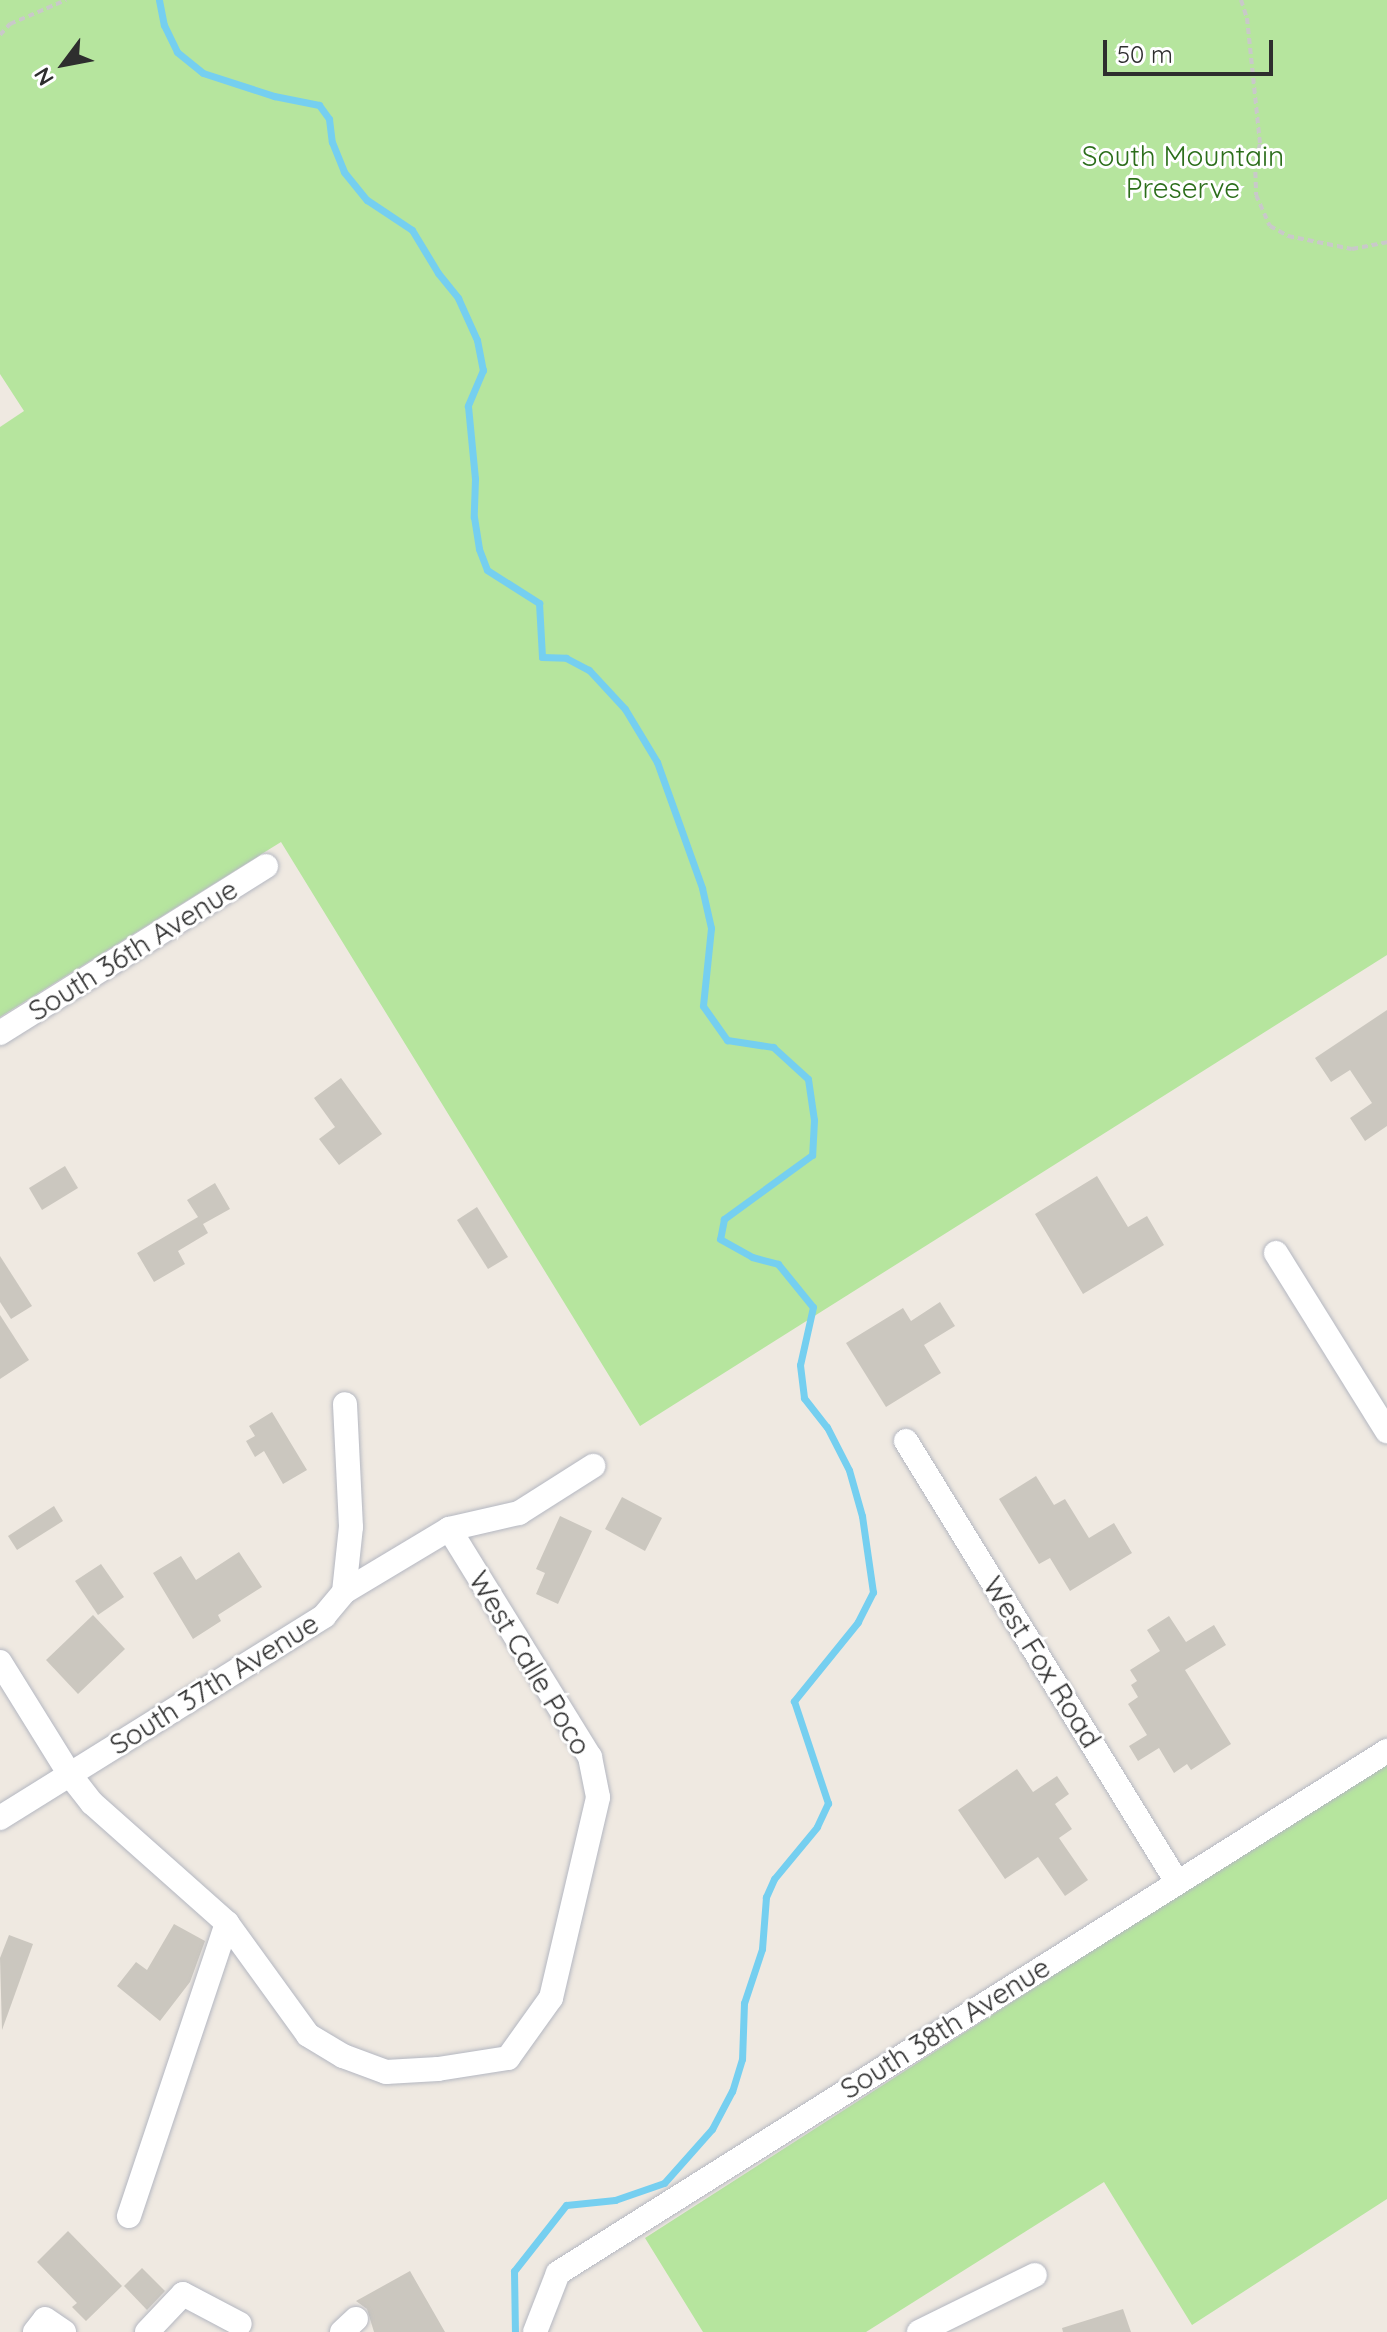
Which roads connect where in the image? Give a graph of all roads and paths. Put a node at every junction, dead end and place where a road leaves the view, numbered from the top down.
1 (66, 0) edge
2 (1241, 0) edge
3 (0, 35) edge
4 (1387, 242) edge
5 (266, 866) dead end
6 (0, 1033) edge
7 (1276, 1253) dead end
8 (345, 1404) dead end
9 (1387, 1431) edge
10 (906, 1441) dead end
11 (593, 1466) dead end
12 (449, 1529) junction
13 (344, 1592) junction
14 (0, 1662) edge
15 (1387, 1751) edge
16 (70, 1775) junction
17 (0, 1818) edge
18 (1177, 1882) junction
19 (227, 1923) junction
20 (129, 2216) dead end
21 (1035, 2275) dead end
22 (240, 2324) dead end
23 (35, 2332) edge
24 (64, 2332) edge
25 (147, 2332) edge
26 (535, 2332) edge
27 (919, 2332) edge

1 - 3 path
2 - 4 path
5 - 6 street, South 36th Avenue
7 - 9 street
8 - 13 street, South 37th Avenue
10 - 18 street, West Fox Road
11 - 12 street
12 - 13 street
12 - 19 street, West Calle Poco
13 - 16 street, South 37th Avenue
14 - 16 street, West Calle Poco
15 - 18 street, South 38th Avenue
16 - 17 street, South 37th Avenue
16 - 19 street, West Calle Poco
18 - 26 street, South 38th Avenue
19 - 20 street
21 - 27 street
22 - 25 street
23 - 24 street

